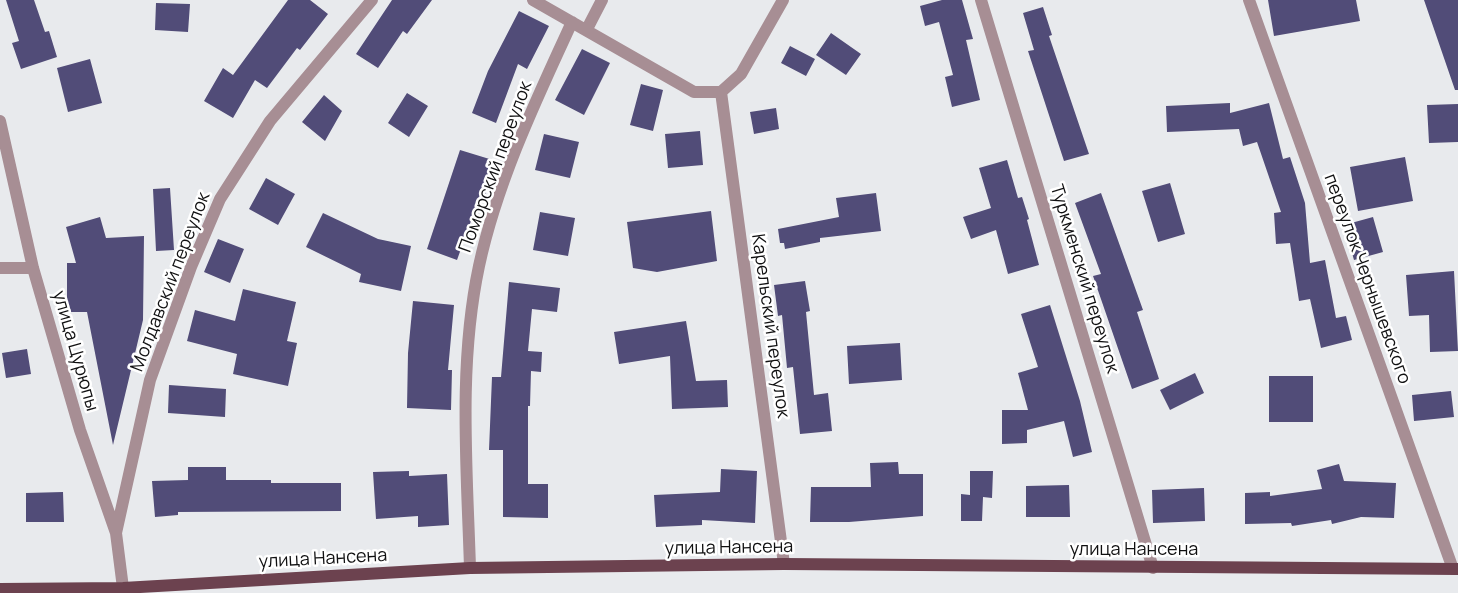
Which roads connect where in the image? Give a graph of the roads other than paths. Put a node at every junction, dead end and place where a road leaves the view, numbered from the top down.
1 (372, 0) edge
2 (534, 0) edge
3 (602, 0) edge
4 (783, 0) edge
5 (982, 0) edge
6 (1249, 0) edge
7 (572, 22) junction
8 (587, 29) junction
9 (721, 92) junction
10 (0, 122) edge
11 (0, 268) edge
12 (33, 268) junction
13 (116, 533) junction
14 (784, 564) junction
15 (470, 568) junction
16 (1153, 568) junction
17 (1455, 569) edge
18 (123, 588) junction
19 (0, 589) edge

1 - 13 street, Молдавский переулок
2 - 7 street
3 - 8 street
4 - 9 street
5 - 16 street, Туркменский переулок
6 - 17 street, переулок Чернышевского
7 - 8 street
7 - 15 street, Поморский переулок
8 - 9 street
9 - 14 street, Карельский переулок
10 - 12 street, улица Цурюпы
11 - 12 street
12 - 13 street, улица Цурюпы
13 - 18 street, улица Цурюпы
14 - 15 main road, улица Нансена
14 - 16 main road, улица Нансена
15 - 18 main road, улица Нансена
16 - 17 main road, улица Нансена
18 - 19 main road, улица Нансена

